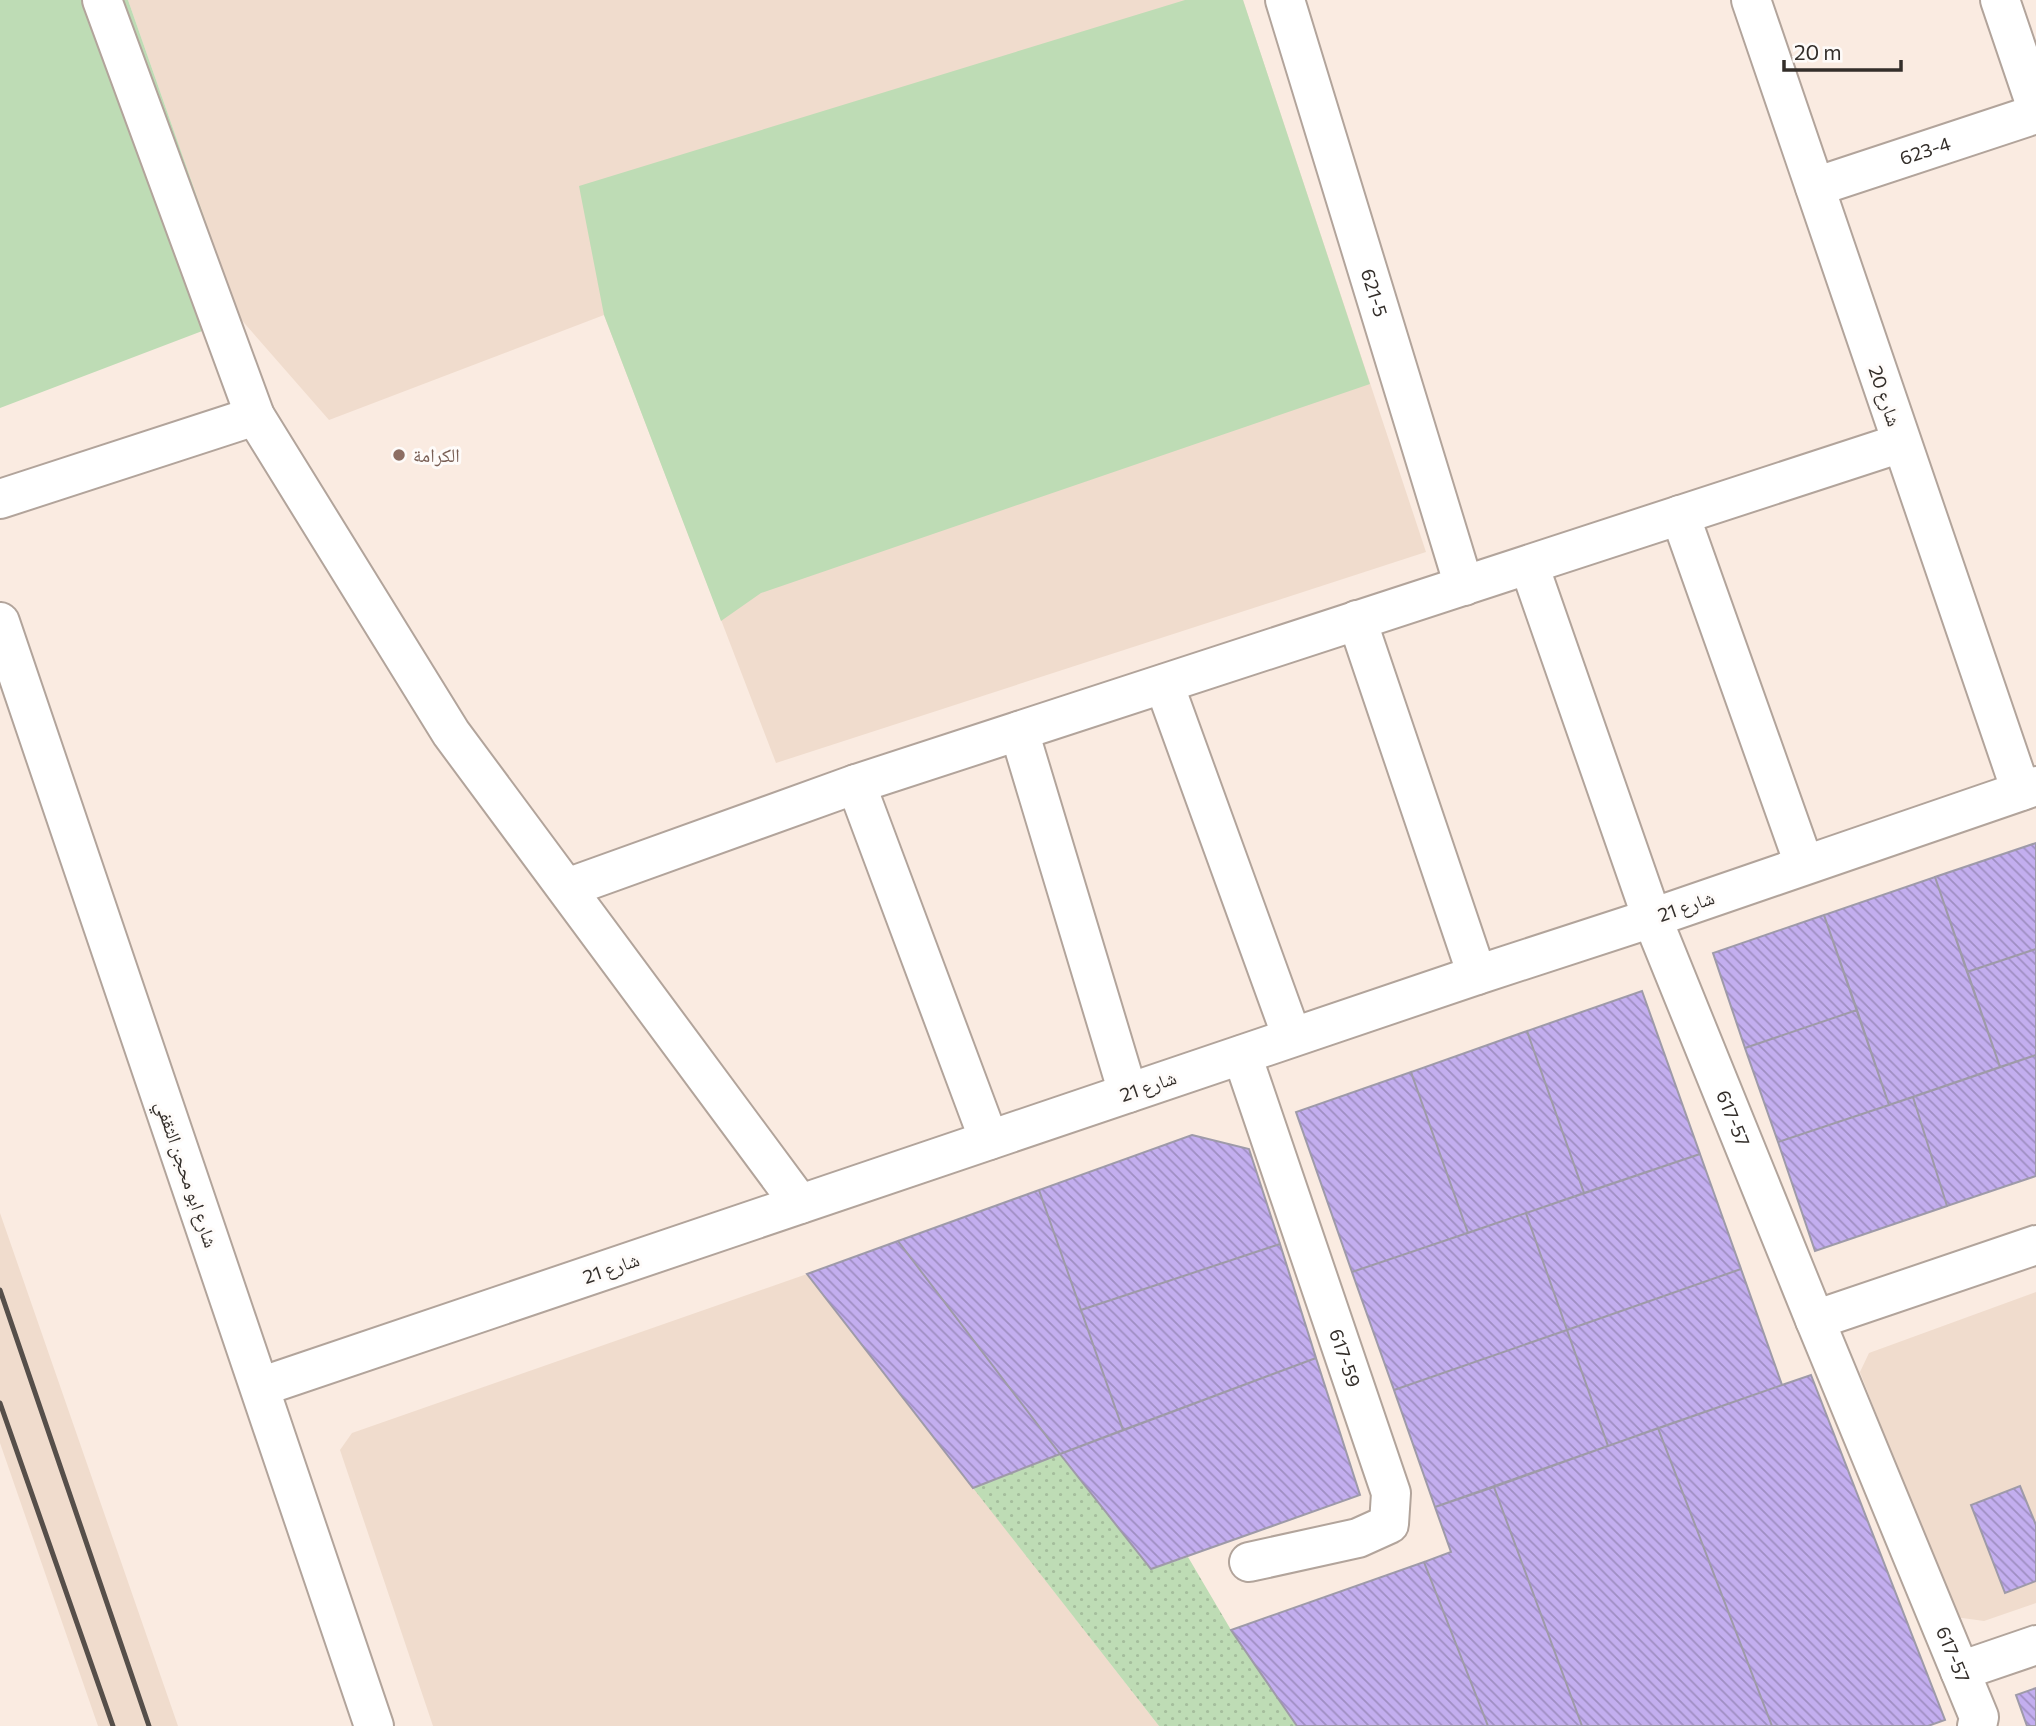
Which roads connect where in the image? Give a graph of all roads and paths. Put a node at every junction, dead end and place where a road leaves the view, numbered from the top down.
1 (102, 0) edge
2 (1285, 0) edge
3 (1751, 0) edge
4 (2000, 0) edge
5 (2036, 106) edge
6 (2036, 114) edge
7 (1815, 187) junction
8 (254, 416) junction
9 (1901, 443) junction
10 (0, 499) edge
11 (1680, 515) junction
12 (1529, 565) junction
13 (1464, 586) junction
14 (1357, 620) junction
15 (0, 622) edge
16 (1164, 684) junction
17 (1019, 731) junction
18 (856, 784) junction
19 (2029, 789) edge
20 (1804, 864) junction
21 (567, 888) junction
22 (1652, 918) junction
23 (1477, 975) junction
24 (1293, 1037) junction
25 (1242, 1055) junction
26 (1128, 1093) junction
27 (989, 1140) junction
28 (800, 1204) junction
29 (2036, 1245) edge
30 (1815, 1320) junction
31 (260, 1387) junction
32 (1250, 1562) dead end
33 (2036, 1645) edge
34 (1960, 1671) junction
35 (1978, 1722) edge
36 (374, 1726) edge

1 - 8 street
2 - 13 street, 621-5
3 - 7 street, شارع 20
4 - 5 street
6 - 7 street, 623-4
7 - 9 street, شارع 20
8 - 10 street
8 - 21 street
9 - 11 street
9 - 19 street, شارع 20
11 - 12 street
11 - 20 street
12 - 13 street
12 - 22 street, 617-57
13 - 14 street
14 - 16 street
14 - 23 street
15 - 31 street, شارع ابو محجن الثقفي
16 - 17 street
16 - 24 street
17 - 18 street
17 - 26 street
18 - 21 street
18 - 27 street
19 - 20 street, شارع 21
20 - 22 street, شارع 21
21 - 28 street
22 - 23 street, شارع 21
22 - 30 street, 617-57
23 - 24 street, شارع 21
24 - 25 street, شارع 21
25 - 26 street, شارع 21
25 - 32 street, 617-59
26 - 27 street, شارع 21
27 - 28 street, شارع 21
28 - 31 street, شارع 21
29 - 30 street
30 - 34 street, 617-57
31 - 36 street, شارع ابو محجن الثقفي
33 - 34 street
34 - 35 street, 617-57

